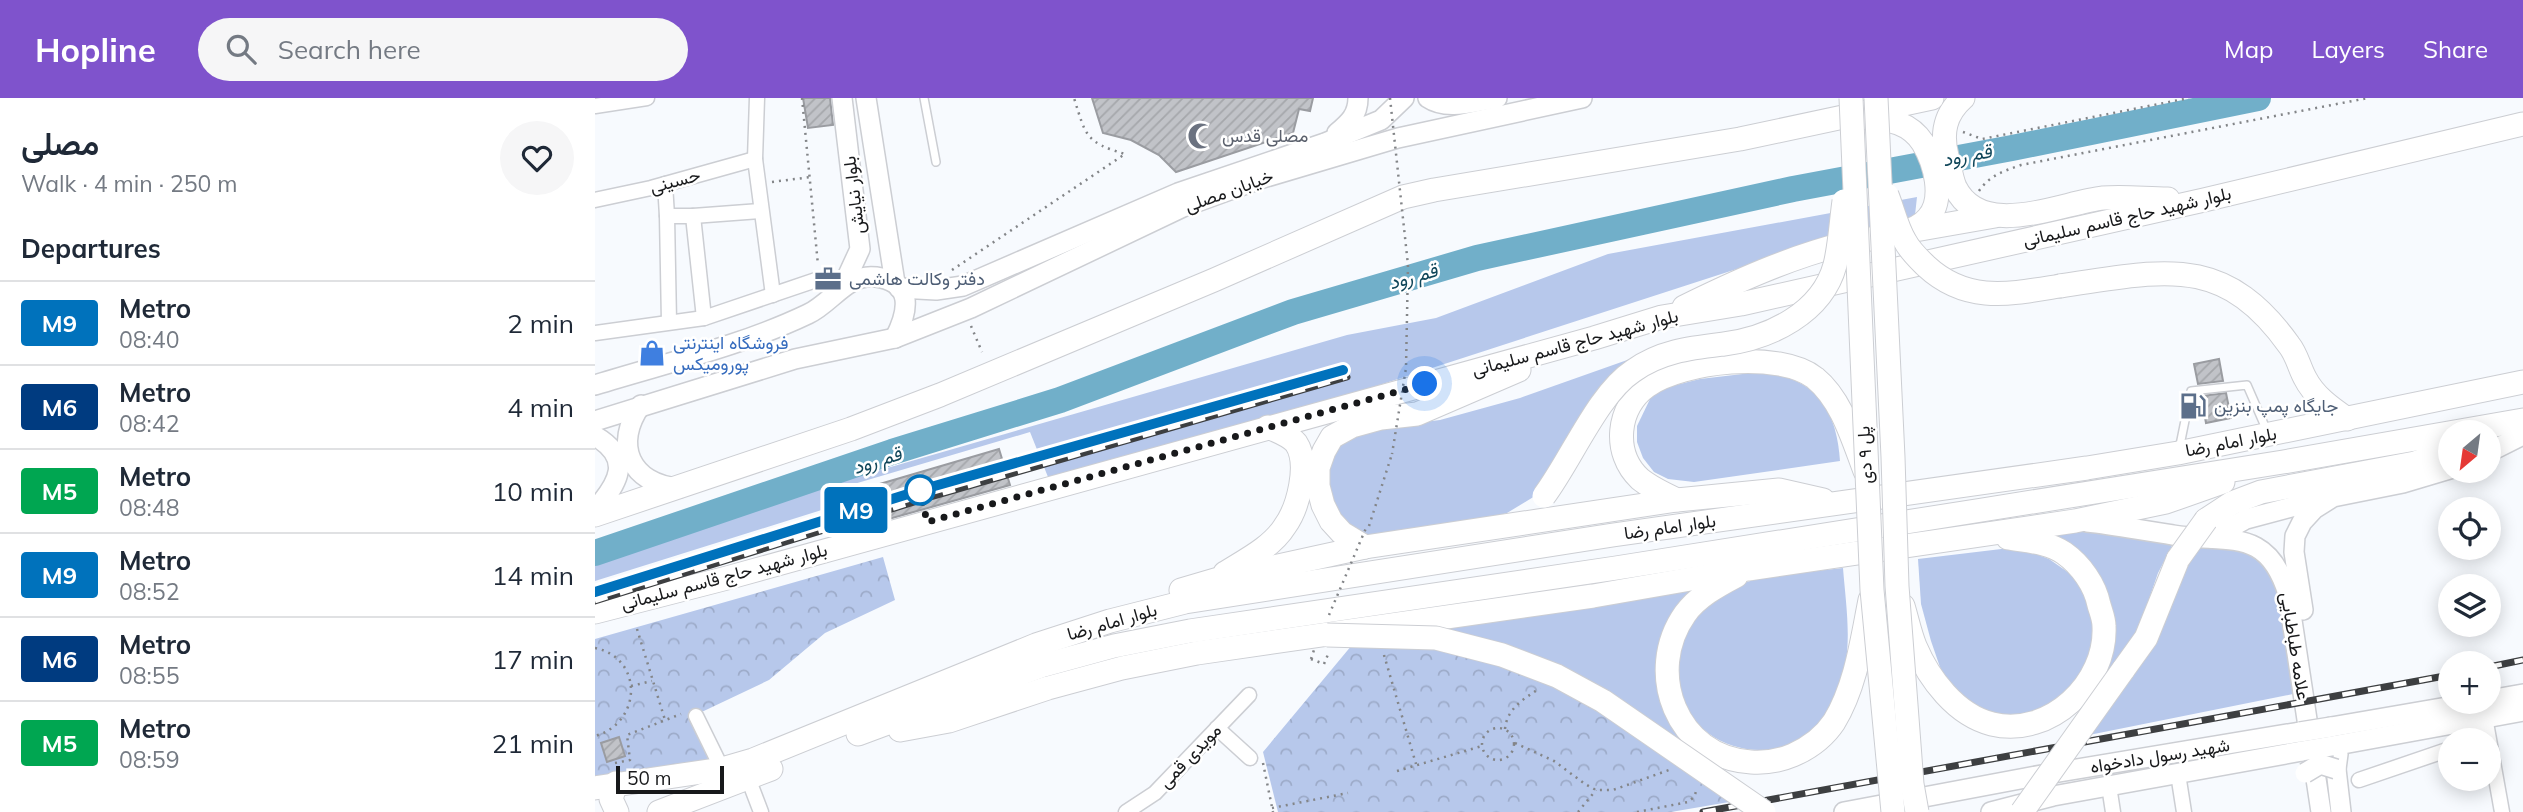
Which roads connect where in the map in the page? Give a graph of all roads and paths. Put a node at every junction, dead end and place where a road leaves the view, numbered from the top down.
1 (647, 98) edge
2 (757, 98) edge
3 (802, 98) edge
4 (842, 98) edge
5 (866, 98) edge
6 (924, 98) edge
7 (1074, 98) edge
8 (1358, 98) edge
9 (1390, 98) edge
10 (1404, 98) edge
11 (1428, 98) edge
12 (1498, 98) edge
13 (1581, 98) edge
14 (1876, 98) edge
15 (1932, 98) edge
16 (1963, 98) edge
17 (2189, 98) edge
18 (2368, 98) edge
19 (1559, 102) junction
20 (597, 103) edge
21 (1947, 118) junction
22 (1847, 120) edge
23 (2523, 124) edge
24 (1325, 143) junction
25 (1936, 149) junction
26 (755, 159) junction
27 (936, 162) dead end
28 (1879, 176) junction
29 (811, 177) junction
30 (665, 184) junction
31 (758, 184) junction
32 (1954, 194) junction
33 (595, 200) edge
34 (2204, 200) junction
35 (760, 211) junction
36 (667, 216) junction
37 (693, 216) junction
38 (1995, 216) junction
39 (1915, 230) junction
40 (889, 250) junction
41 (819, 279) joint
42 (897, 285) junction
43 (932, 288) junction
44 (841, 289) junction
45 (773, 295) junction
46 (1662, 317) junction
47 (704, 318) junction
48 (669, 322) junction
49 (595, 333) edge
50 (895, 338) junction
51 (1594, 338) junction
52 (2523, 382) edge
53 (595, 385) edge
54 (641, 405) junction
55 (2347, 419) junction
56 (595, 421) edge
57 (2523, 421) edge
58 (1268, 427) junction
59 (2501, 430) edge
60 (2268, 435) junction
61 (2523, 435) edge
62 (595, 436) edge
63 (2501, 446) edge
64 (2178, 453) junction
65 (2438, 454) edge
66 (2283, 462) junction
67 (1865, 471) junction
68 (2438, 473) edge
69 (680, 488) junction
70 (2333, 497) junction
71 (1677, 500) junction
72 (1836, 503) junction
73 (595, 513) edge
74 (2075, 522) junction
75 (1499, 528) junction
76 (2209, 529) junction
77 (1366, 534) junction
78 (1988, 534) junction
79 (1748, 569) junction
80 (1215, 580) junction
81 (1897, 586) junction
82 (1872, 590) junction
83 (595, 612) edge
84 (1110, 621) junction
85 (636, 629) dead end
86 (1322, 635) junction
87 (595, 648) edge
88 (1382, 648) dead end
89 (1534, 680) dead end
90 (652, 681) junction
91 (631, 686) junction
92 (2523, 694) edge
93 (1249, 695) dead end
94 (2501, 701) edge
95 (2501, 708) edge
96 (2523, 711) edge
97 (2447, 714) edge
98 (2484, 714) edge
99 (696, 716) joint
100 (664, 720) junction
101 (1217, 728) junction
102 (1505, 730) junction
103 (836, 735) junction
104 (595, 736) edge
105 (2334, 739) junction
106 (1515, 743) junction
107 (2299, 745) junction
108 (1482, 746) junction
109 (2438, 753) edge
110 (1255, 756) joint
111 (2163, 756) junction
112 (1416, 764) junction
113 (722, 769) junction
114 (1671, 769) dead end
115 (2336, 769) junction
116 (1397, 771) dead end
117 (2305, 773) junction
118 (2172, 775) junction
119 (748, 778) junction
120 (606, 779) edge
121 (2360, 780) dead end
122 (2109, 786) junction
123 (1697, 789) dead end
124 (1596, 790) junction
125 (1348, 793) dead end
126 (2039, 807) edge
127 (1273, 810) edge
128 (617, 812) edge
129 (659, 812) edge
130 (761, 812) edge
131 (1126, 812) edge
132 (1578, 812) edge
133 (1637, 812) edge
134 (1764, 812) edge
135 (1844, 812) edge
136 (1893, 812) edge
137 (1917, 812) edge
138 (1991, 812) edge
139 (2113, 812) edge
140 (2185, 812) edge
141 (2311, 812) edge
142 (2321, 812) edge
143 (2332, 812) edge
144 (2341, 812) edge
145 (2502, 812) edge

1 - 20 street
2 - 26 street
3 - 29 path
4 - 44 street, بلوار نیایش
5 - 40 street, بلوار نیایش
6 - 27 lane
7 - 43 path
8 - 24 street
9 - 77 path, bridge
10 - 24 street, خیابان مصلی
11 - 12 street
12 - 19 street
13 - 19 street, خیابان مصلی
14 - 28 main road, پل ۹ دی, bridge
15 - 22 main road
16 - 21 main road
17 - 21 path
18 - 32 path
19 - 50 street, خیابان مصلی
21 - 25 main road
22 - 25 main road
22 - 67 main road, پل ۹ دی, bridge
22 - 69 main road
22 - 75 main road, bridge
23 - 34 main road, بلوار شهید حاج قاسم سلیمانی
24 - 43 street, خیابان مصلی
25 - 32 main road
26 - 30 street, حسینی
26 - 31 street
28 - 55 main road, bridge
28 - 81 main road, پل ۹ دی, bridge
29 - 31 path
29 - 41 path
30 - 33 street, حسینی
30 - 36 street
31 - 35 street
32 - 38 main road
32 - 39 main road
34 - 38 main road
34 - 46 main road, بلوار شهید حاج قاسم سلیمانی
35 - 37 street
35 - 45 street
36 - 37 street
36 - 48 street
37 - 47 street
38 - 39 main road
39 - 46 main road
40 - 42 street, بلوار نیایش
40 - 43 street
41 - 45 street
42 - 43 street, خیابان مصلی
42 - 44 street, خیابان مصلی
42 - 50 street, بلوار نیایش
44 - 53 street
45 - 47 street
46 - 51 main road, بلوار شهید حاج قاسم سلیمانی
47 - 48 street
48 - 49 street
50 - 54 street, خیابان مصلی
51 - 58 main road, بلوار شهید حاج قاسم سلیمانی
51 - 77 main road
52 - 55 main road, بلوار امام رضا
54 - 56 street, خیابان مصلی
54 - 69 street
55 - 60 main road, بلوار امام رضا
57 - 59 main road
57 - 66 main road, بلوار امام رضا
58 - 80 main road
58 - 83 main road, بلوار شهید حاج قاسم سلیمانی
60 - 64 main road, بلوار امام رضا
60 - 64 lane
61 - 63 street
62 - 73 street
64 - 72 main road, بلوار امام رضا
65 - 76 main road
66 - 74 main road
66 - 103 main road, بلوار امام رضا
67 - 71 main road
67 - 82 main road, پل ۹ دی, bridge
68 - 70 street, علامه طباطبایی
69 - 73 main road
70 - 76 street
70 - 143 street, علامه طباطبایی
71 - 72 main road
71 - 75 main road
72 - 84 main road, بلوار امام رضا
74 - 76 street, علامه طباطبایی
74 - 78 main road
75 - 77 main road
76 - 126 main road, bridge
76 - 142 street, علامه طباطبایی
77 - 80 main road
77 - 86 path, bridge
78 - 79 main road
78 - 81 main road, bridge
79 - 82 main road, bridge
79 - 86 main road
80 - 84 main road
81 - 137 main road, پل ۹ دی, bridge
82 - 136 main road, پل ۹ دی, bridge
84 - 103 main road, بلوار امام رضا
85 - 90 path
86 - 86 path, bridge
86 - 103 main road
86 - 134 main road, bridge
87 - 91 path
88 - 112 path
89 - 102 path
90 - 91 path
90 - 100 path
91 - 104 path
92 - 94 street, شهید رسول دادخواه
93 - 101 street, مویدی قمی
95 - 96 street, شهید رسول دادخواه
97 - 105 street, شهید رسول دادخواه
98 - 145 street
99 - 100 path
99 - 113 street
100 - 120 path
101 - 110 street
101 - 131 street, مویدی قمی
102 - 106 path
102 - 108 path
103 - 113 main road
103 - 119 main road
105 - 107 street, شهید رسول دادخواه, bridge
105 - 115 street
106 - 108 path
106 - 124 path
107 - 111 street, شهید رسول دادخواه
107 - 117 street
107 - 118 street, شهید رسول دادخواه
108 - 112 path
109 - 121 street
110 - 127 path
111 - 118 street
111 - 135 street, شهید رسول دادخواه
112 - 116 path
113 - 120 main road
114 - 124 path
115 - 117 street, bridge
115 - 144 street
117 - 141 street
118 - 122 street, شهید رسول دادخواه
118 - 140 street
119 - 129 main road
119 - 130 street
120 - 128 main road
122 - 126 street, شهید رسول دادخواه
122 - 139 street
123 - 133 path
124 - 132 path
125 - 127 path
126 - 138 street, شهید رسول دادخواه

